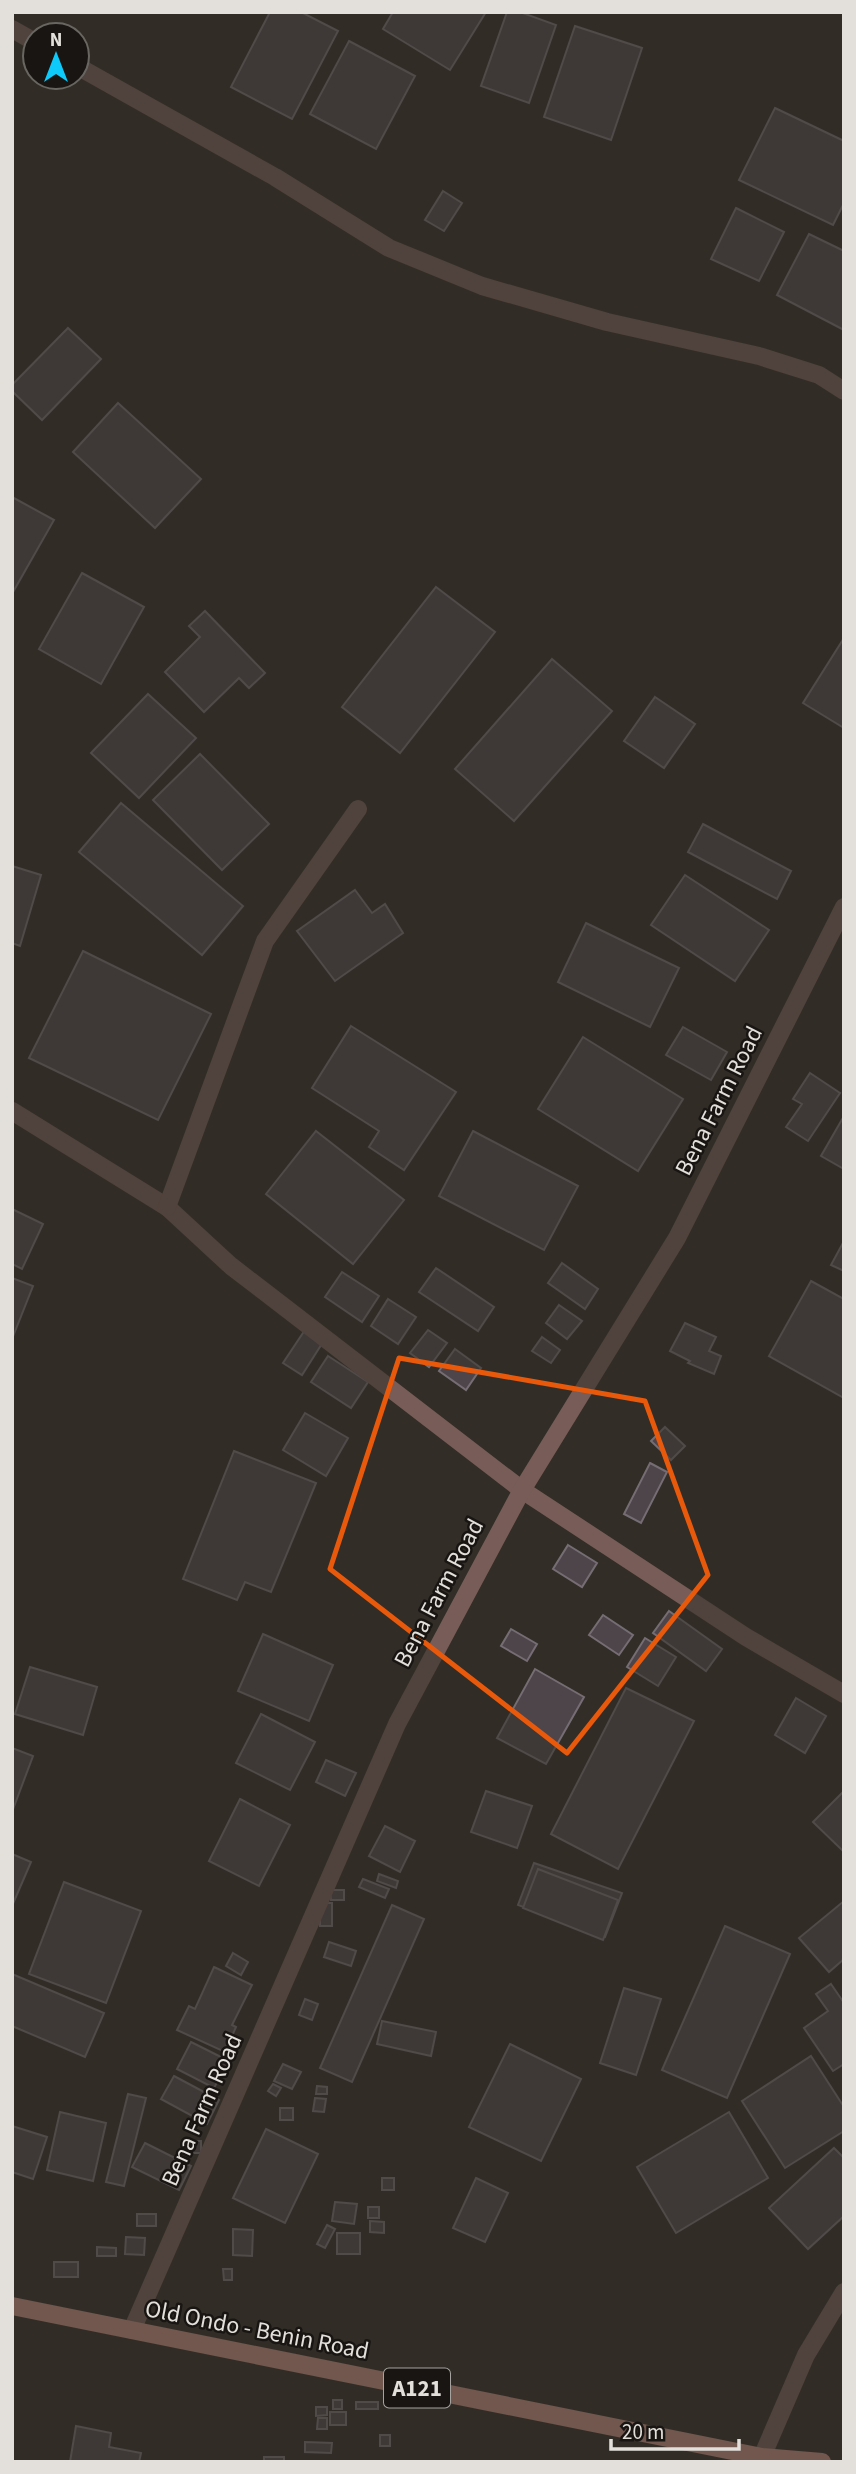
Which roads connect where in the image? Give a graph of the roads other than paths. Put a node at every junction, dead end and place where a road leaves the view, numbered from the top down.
1 (91, 74) edge
2 (844, 391) edge
3 (358, 809) dead end
4 (844, 907) edge
5 (12, 1111) edge
6 (167, 1207) junction
7 (522, 1490) junction
8 (844, 1694) edge
9 (844, 2292) edge
10 (12, 2306) edge
11 (132, 2330) junction
12 (762, 2457) junction
13 (822, 2462) edge

1 - 2 street
3 - 6 street
4 - 7 street, Bena Farm Road
5 - 6 street
6 - 7 street
7 - 8 street
7 - 11 street, Bena Farm Road
9 - 12 street
10 - 11 main road, Old Ondo - Benin Road / A121
11 - 12 main road, Old Ondo - Benin Road / A121
12 - 13 main road, Old Ondo - Benin Road / A121

